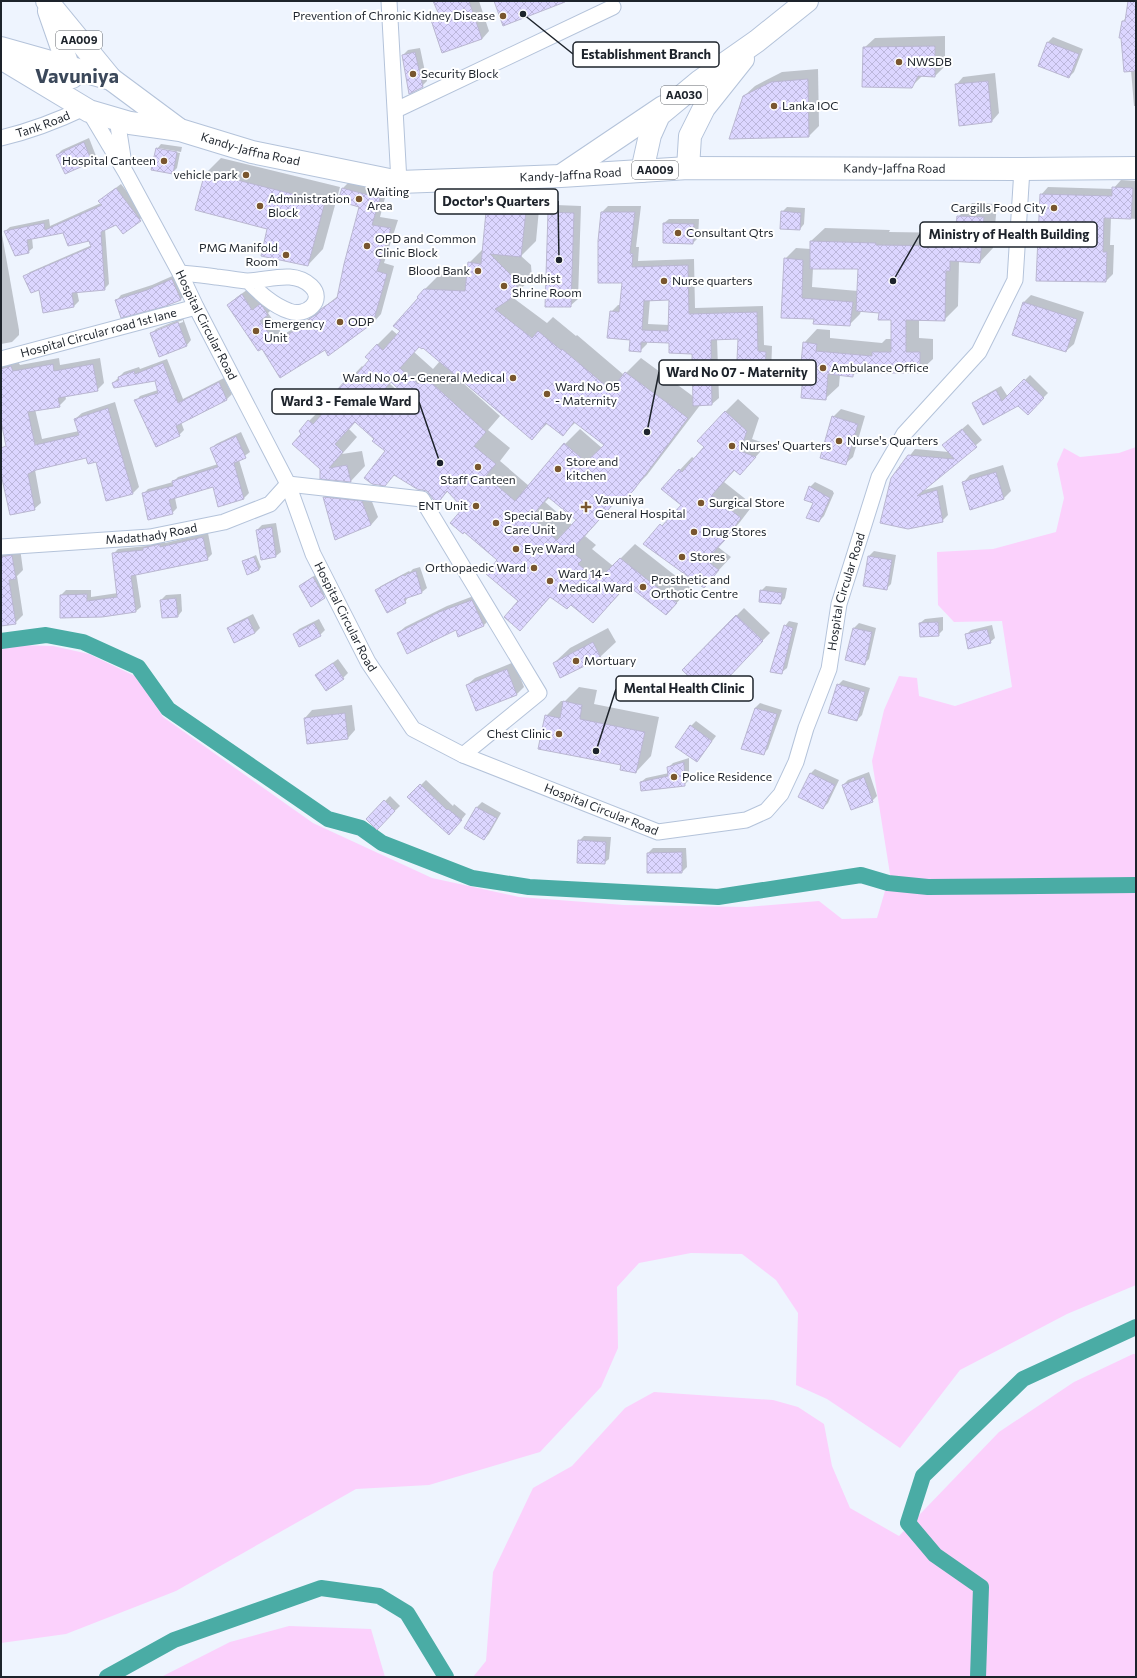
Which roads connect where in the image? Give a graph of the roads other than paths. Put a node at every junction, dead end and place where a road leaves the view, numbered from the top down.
1 (389, 1) edge
2 (807, 1) edge
3 (613, 7) dead end
4 (48, 8) edge
5 (757, 41) junction
6 (1, 48) edge
7 (28, 55) junction
8 (1, 58) edge
9 (68, 67) junction
10 (111, 79) junction
11 (700, 81) junction
12 (86, 109) junction
13 (396, 110) junction
14 (117, 119) junction
15 (180, 130) junction
16 (1, 138) edge
17 (688, 168) junction
18 (1136, 168) edge
19 (1022, 169) junction
20 (642, 171) junction
21 (126, 173) junction
22 (561, 176) junction
23 (399, 182) junction
24 (180, 273) junction
25 (248, 281) dead end
26 (196, 307) junction
27 (1, 359) edge
28 (288, 484) junction
29 (1, 546) edge
30 (462, 755) junction

1 - 13 street
2 - 5 highway, AA030
3 - 13 street
4 - 7 highway
4 - 9 highway, AA009
4 - 10 highway, AA009
5 - 11 highway, AA030
5 - 17 highway, AA030
6 - 7 highway
7 - 9 highway
8 - 12 highway, Kandy-Jaffna Road
9 - 10 highway
9 - 12 highway, AA009
10 - 14 highway, Hospital Circular Road
10 - 15 highway, Kandy-Jaffna Road / AA009
11 - 20 highway, AA030
11 - 22 highway
12 - 14 highway, Kandy-Jaffna Road / AA009
12 - 16 street, Tank Road
12 - 21 street, Hospital Circular Road
13 - 23 street
14 - 15 highway, Kandy-Jaffna Road / AA009
14 - 21 street, Hospital Circular Road
15 - 23 highway, Kandy-Jaffna Road / AA009
17 - 19 highway, Kandy-Jaffna Road / AA009
17 - 20 highway, Kandy-Jaffna Road / AA009
18 - 19 highway, Kandy-Jaffna Road / AA009
19 - 30 street, Hospital Circular Road
20 - 22 highway, Kandy-Jaffna Road / AA009
21 - 24 street, Hospital Circular Road
22 - 23 highway, Kandy-Jaffna Road / AA009
24 - 25 street
24 - 26 street, Hospital Circular Road
26 - 27 street, Hospital Circular road 1st lane
26 - 28 street, Hospital Circular Road
28 - 29 street, Madathady Road
28 - 30 street, Hospital Circular Road
28 - 30 street

